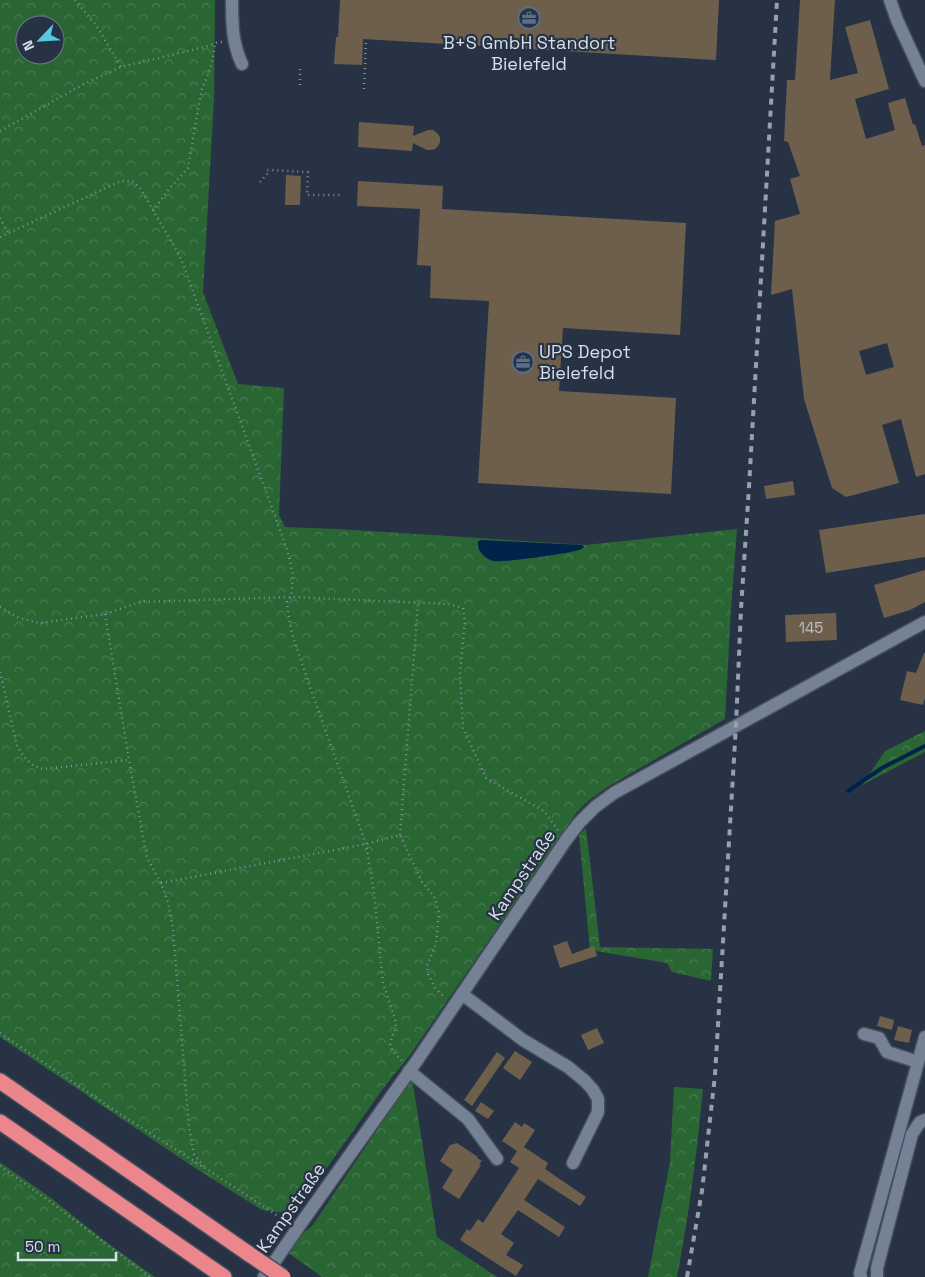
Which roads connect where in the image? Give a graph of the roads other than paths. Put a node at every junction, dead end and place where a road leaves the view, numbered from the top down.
1 (232, 0) edge
2 (890, 0) edge
3 (242, 64) dead end
4 (925, 81) edge
5 (925, 622) edge
6 (462, 994) junction
7 (864, 1034) dead end
8 (925, 1037) edge
9 (918, 1062) junction
10 (410, 1070) junction
11 (0, 1081) edge
12 (925, 1120) edge
13 (0, 1122) edge
14 (497, 1159) dead end
15 (573, 1163) dead end
16 (224, 1277) edge
17 (264, 1277) edge
18 (283, 1277) edge
19 (861, 1277) edge
20 (877, 1277) edge

1 - 3 street
2 - 4 street
5 - 6 street, Kampstraße
6 - 10 street, Kampstraße
6 - 15 street
7 - 9 street
8 - 9 street
9 - 19 street
10 - 14 street
10 - 17 street, Kampstraße
11 - 18 highway, bridge
12 - 20 street
13 - 16 highway

